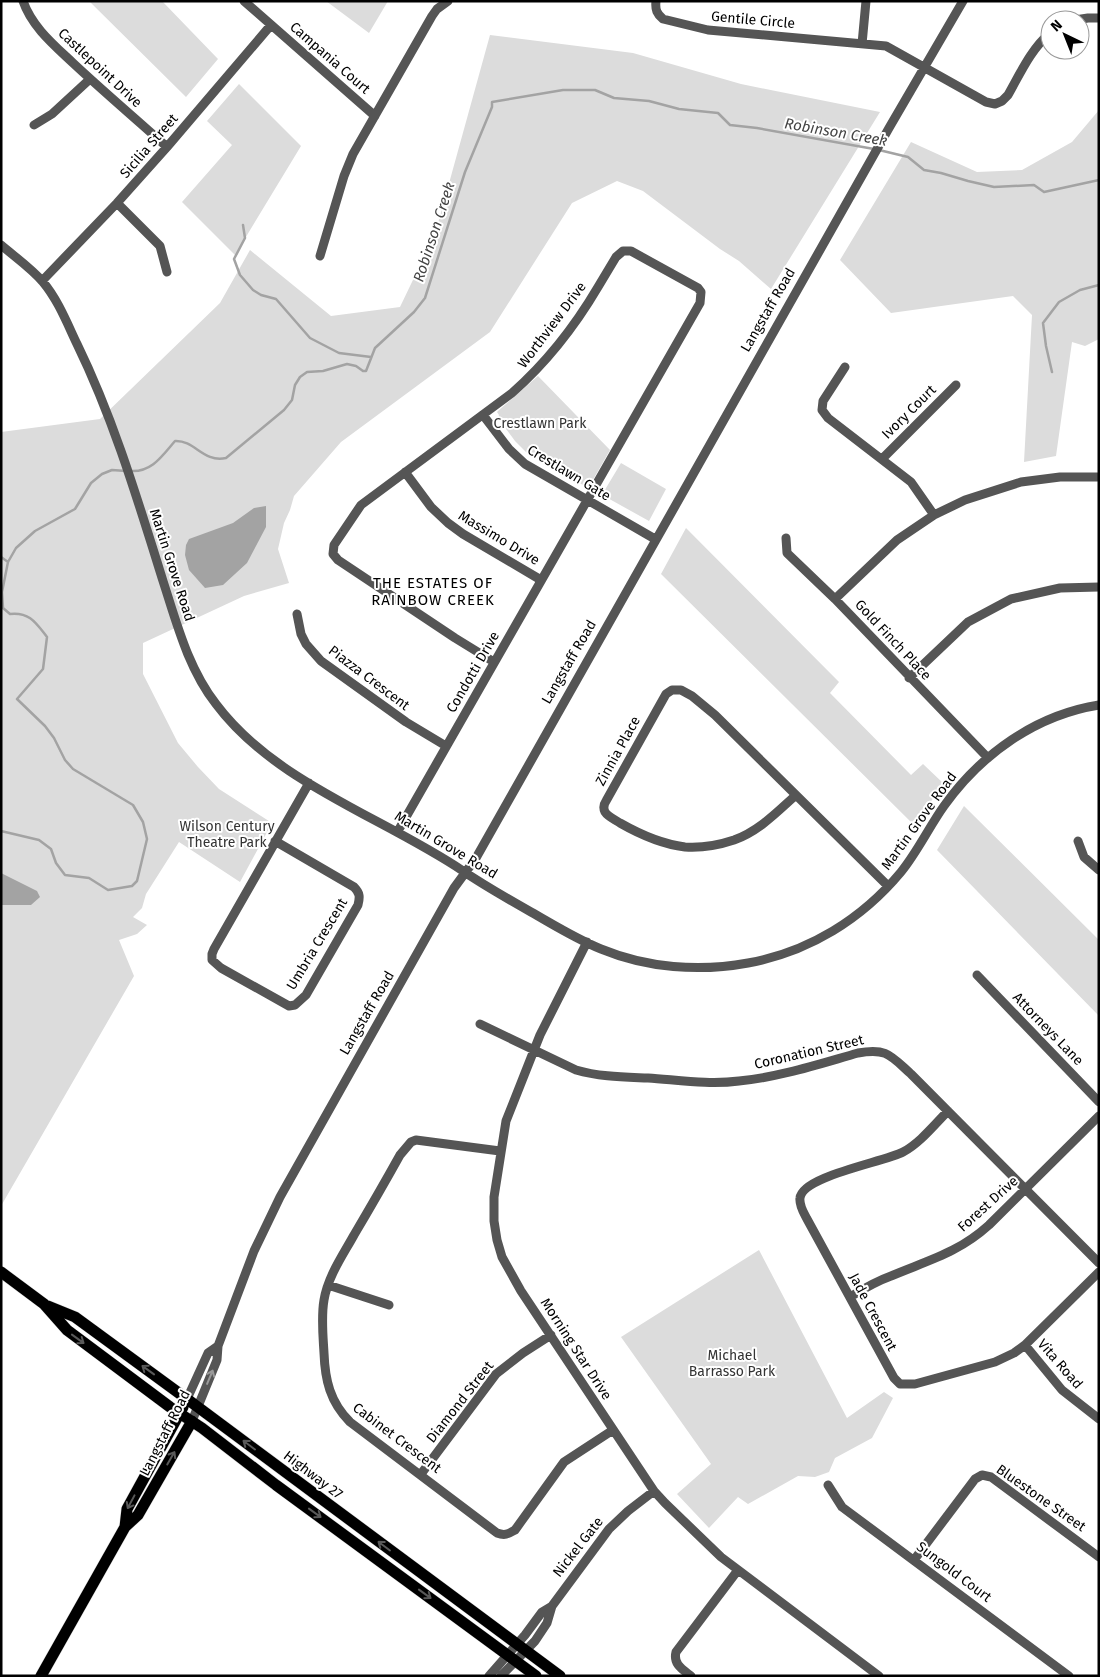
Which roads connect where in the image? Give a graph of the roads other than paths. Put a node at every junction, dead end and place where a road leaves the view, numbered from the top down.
1 (23, 1) edge
2 (244, 1) edge
3 (448, 1) edge
4 (656, 1) edge
5 (866, 1) edge
6 (963, 1) edge
7 (271, 25) junction
8 (1040, 43) edge
9 (862, 44) junction
10 (925, 68) junction
11 (90, 79) junction
12 (375, 116) junction
13 (34, 125) dead end
14 (167, 148) junction
15 (117, 203) junction
16 (1, 245) edge
17 (320, 256) dead end
18 (167, 272) dead end
19 (42, 281) junction
20 (844, 367) dead end
21 (956, 385) dead end
22 (483, 415) junction
23 (882, 458) junction
24 (405, 472) junction
25 (1099, 477) edge
26 (587, 500) junction
27 (934, 515) junction
28 (786, 538) dead end
29 (655, 539) junction
30 (541, 580) junction
31 (1099, 587) edge
32 (835, 599) junction
33 (297, 614) dead end
34 (494, 662) junction
35 (909, 678) junction
36 (1099, 705) edge
37 (446, 746) junction
38 (988, 758) junction
39 (309, 783) junction
40 (796, 795) junction
41 (398, 831) junction
42 (275, 841) junction
43 (1078, 841) dead end
44 (1099, 870) edge
45 (465, 872) junction
46 (888, 886) junction
47 (587, 942) junction
48 (977, 975) dead end
49 (480, 1024) dead end
50 (534, 1050) junction
51 (1099, 1102) edge
52 (948, 1111) junction
53 (1099, 1116) edge
54 (500, 1150) junction
55 (1025, 1189) junction
56 (1099, 1263) edge
57 (1, 1272) edge
58 (1099, 1272) edge
59 (328, 1285) junction
60 (850, 1297) junction
61 (44, 1304) junction
62 (389, 1305) dead end
63 (551, 1335) junction
64 (1026, 1345) junction
65 (218, 1346) junction
66 (187, 1399) junction
67 (198, 1407) junction
68 (180, 1414) junction
69 (1099, 1419) edge
70 (192, 1421) junction
71 (613, 1430) junction
72 (421, 1474) junction
73 (828, 1485) dead end
74 (654, 1491) junction
75 (125, 1526) junction
76 (1099, 1557) edge
77 (914, 1560) junction
78 (738, 1570) junction
79 (521, 1647) junction
80 (511, 1657) junction
81 (41, 1676) edge
82 (489, 1676) edge
83 (501, 1676) edge
84 (536, 1676) edge
85 (560, 1676) edge
86 (691, 1676) edge
87 (879, 1676) edge
88 (1069, 1676) edge

1 - 11 street, Castlepoint Drive
2 - 7 street, Campania Court
3 - 12 street
4 - 9 street, Gentile Circle
5 - 9 street
6 - 10 street, Langstaff Road
7 - 12 street, Campania Court
7 - 14 street, Sicilia Street
8 - 10 street, Gentile Circle
9 - 10 street, Gentile Circle
10 - 29 street, Langstaff Road
11 - 13 street
11 - 14 street, Castlepoint Drive
12 - 17 street
14 - 15 street, Sicilia Street
15 - 18 street
15 - 19 street, Sicilia Street
16 - 19 street, Martin Grove Road
19 - 39 street, Martin Grove Road
20 - 23 street
21 - 23 street, Ivory Court
22 - 24 street, Worthview Drive
22 - 26 street, Crestlawn Gate
22 - 26 street, Worthview Drive
23 - 27 street
24 - 30 street, Massimo Drive
24 - 34 street, Worthview Drive
25 - 27 street
26 - 29 street, Crestlawn Gate
26 - 30 street, Condotti Drive
27 - 32 street
28 - 32 street, Gold Finch Place
29 - 45 street, Langstaff Road
30 - 34 street, Condotti Drive
31 - 35 street
32 - 35 street, Gold Finch Place
33 - 37 street, Piazza Crescent
34 - 37 street, Condotti Drive
35 - 38 street, Gold Finch Place
36 - 38 street, Martin Grove Road
37 - 41 street, Condotti Drive
38 - 46 street, Martin Grove Road
39 - 41 street, Martin Grove Road
39 - 42 street
40 - 40 street, Zinnia Place
40 - 46 street, Zinnia Place
41 - 45 street, Martin Grove Road
42 - 42 street, Umbria Crescent
43 - 44 street
45 - 47 street, Martin Grove Road
45 - 65 street, Langstaff Road
46 - 47 street, Martin Grove Road
47 - 50 street, Morning Star Drive
48 - 51 street, Attorneys Lane
49 - 50 street, Coronation Street
50 - 52 street, Coronation Street
50 - 54 street, Morning Star Drive
52 - 55 street, Coronation Street
52 - 60 street, Jade Crescent
53 - 55 street, Forest Drive
54 - 59 street, Cabinet Crescent
54 - 63 street, Morning Star Drive
55 - 56 street, Coronation Street
55 - 60 street, Forest Drive
57 - 61 main road, Highway 27
58 - 64 street, Jade Crescent
59 - 62 street
59 - 72 street, Cabinet Crescent
60 - 64 street, Jade Crescent
66 -> 61 main road, Highway 27
61 -> 68 main road, Highway 27
63 - 71 street, Morning Star Drive
63 - 72 street, Diamond Street
64 - 69 street, Vita Road
65 - 66 street, Langstaff Road
67 -> 65 street, Langstaff Road
66 - 67 main road, Highway 27
66 - 68 main road, Langstaff Road
67 - 70 street, Langstaff Road
79 -> 67 main road, Highway 27
68 - 70 main road, Highway 27
68 -> 75 main road, Langstaff Road
75 -> 70 main road, Langstaff Road
70 -> 80 main road, Highway 27
71 - 72 street, Cabinet Crescent
71 - 74 street, Morning Star Drive
73 - 77 street, Sungold Court
74 - 78 street, Morning Star Drive
74 - 79 street, Nickel Gate
75 - 81 main road, Langstaff Road
76 - 77 street, Bluestone Street
77 - 88 street, Sungold Court
78 - 86 street
78 - 87 street, Morning Star Drive
79 - 80 street, Nickel Gate
79 - 85 main road, Highway 27
80 - 82 street
80 - 83 street
80 - 84 main road, Highway 27

